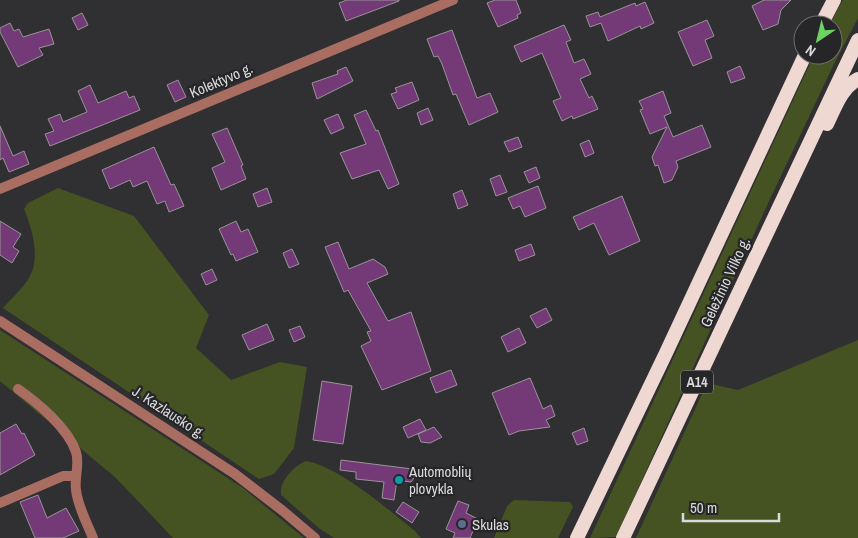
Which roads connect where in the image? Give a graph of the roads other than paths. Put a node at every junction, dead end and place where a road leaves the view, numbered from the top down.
1 (453, 0) edge
2 (834, 0) edge
3 (826, 15) edge
4 (858, 40) edge
5 (800, 65) edge
6 (858, 79) edge
7 (800, 160) junction
8 (0, 189) edge
9 (0, 321) edge
10 (18, 389) dead end
11 (76, 476) junction
12 (0, 503) edge
13 (93, 538) edge
14 (314, 538) edge
15 (577, 538) edge
16 (623, 538) edge

1 - 8 street, Kolektyvo g.
2 - 3 highway
4 - 7 highway, Geležinio Vilko g. / A14
5 - 15 highway, Geležinio Vilko g. / A14
6 - 7 highway
7 - 16 highway, Geležinio Vilko g. / A14
9 - 14 street, J. Kazlausko g.
10 - 11 street
11 - 12 street
11 - 13 street

